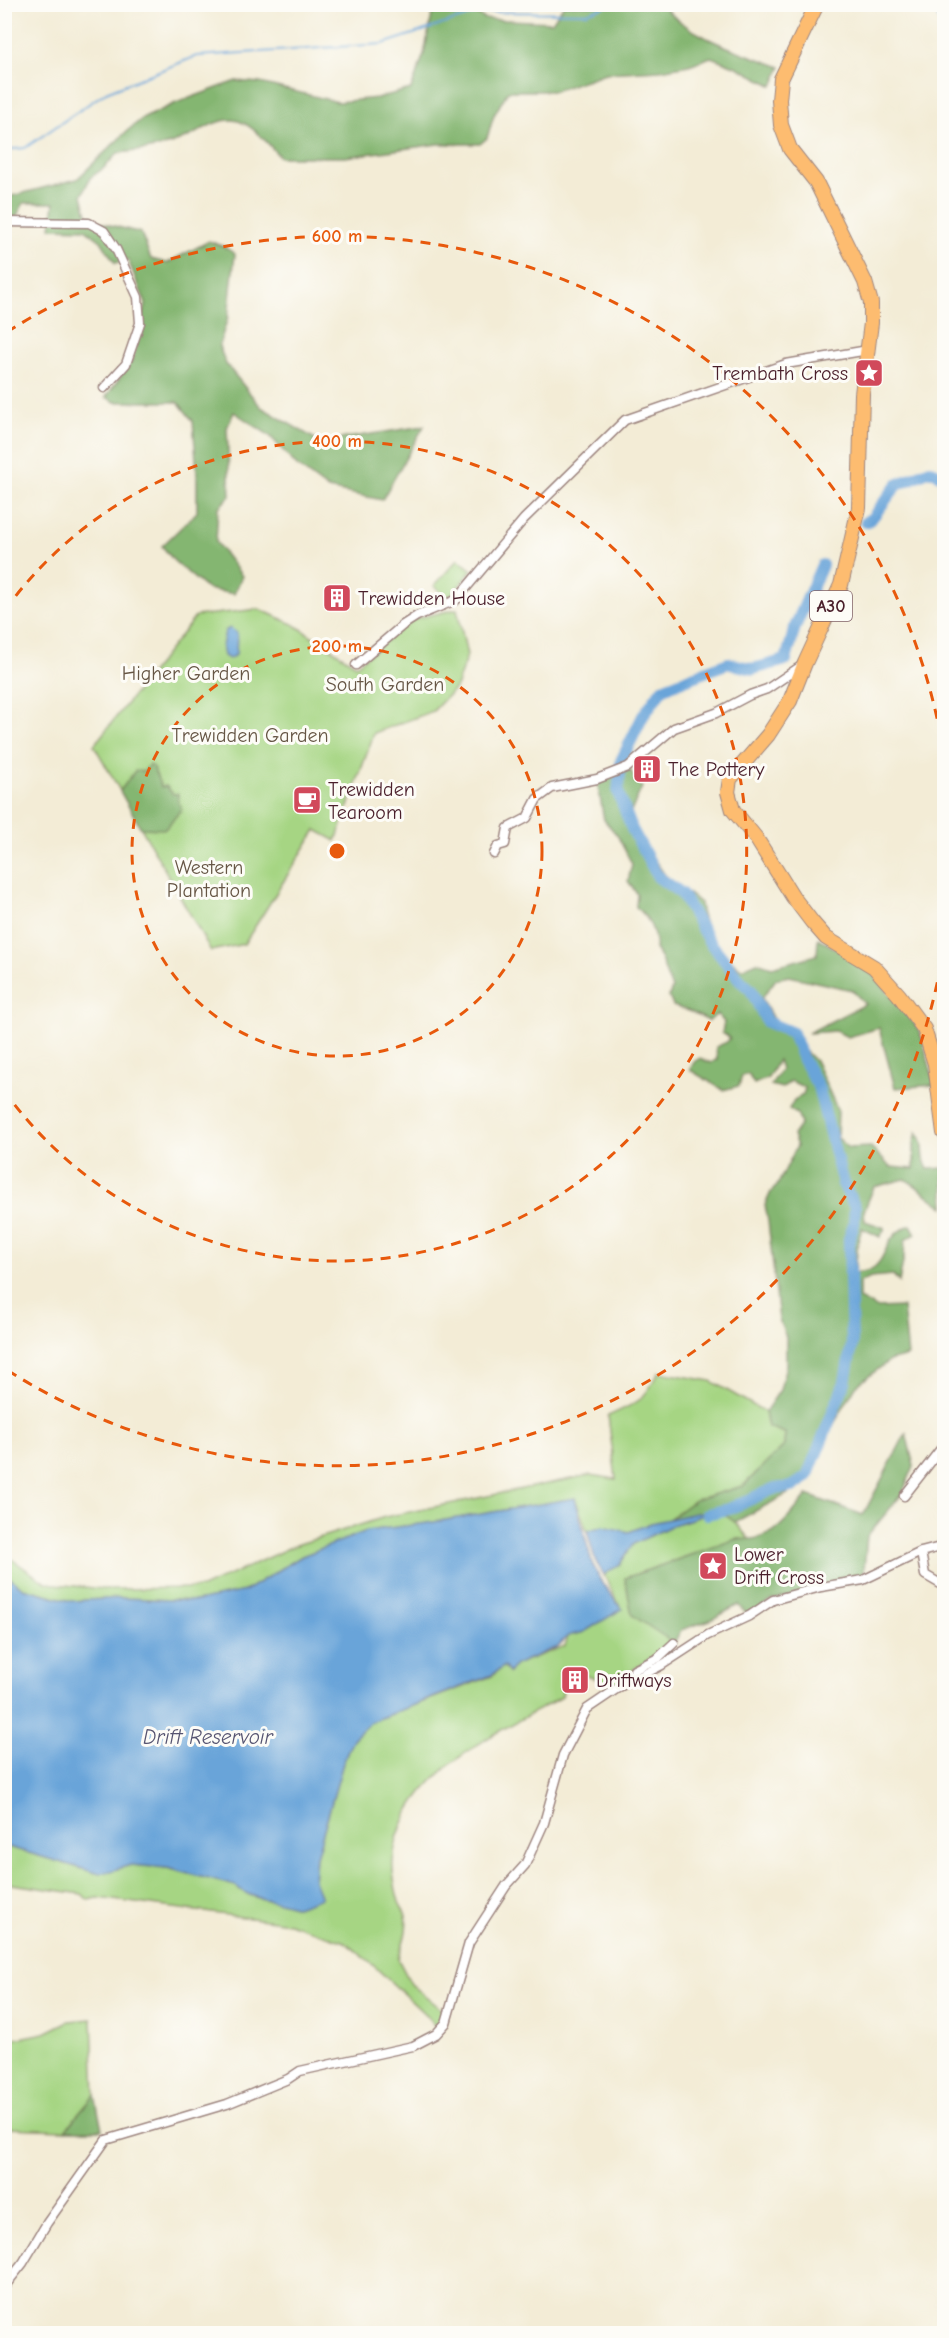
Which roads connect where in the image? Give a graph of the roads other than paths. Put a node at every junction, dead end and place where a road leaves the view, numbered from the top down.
1 (816, 6) edge
2 (4, 222) edge
3 (868, 350) junction
4 (104, 388) dead end
5 (805, 663) junction
6 (356, 665) dead end
7 (494, 854) dead end
8 (945, 1133) edge
9 (945, 1447) edge
10 (904, 1496) dead end
11 (945, 1545) edge
12 (921, 1552) junction
13 (945, 1586) edge
14 (674, 1643) dead end
15 (634, 1681) junction
16 (4, 2287) edge

1 - 3 main road, A30
2 - 4 street
3 - 5 main road, A30
3 - 6 street
5 - 7 street
5 - 8 main road, A30
9 - 10 street
11 - 12 street
12 - 13 street
12 - 15 street
14 - 15 street
15 - 16 street

